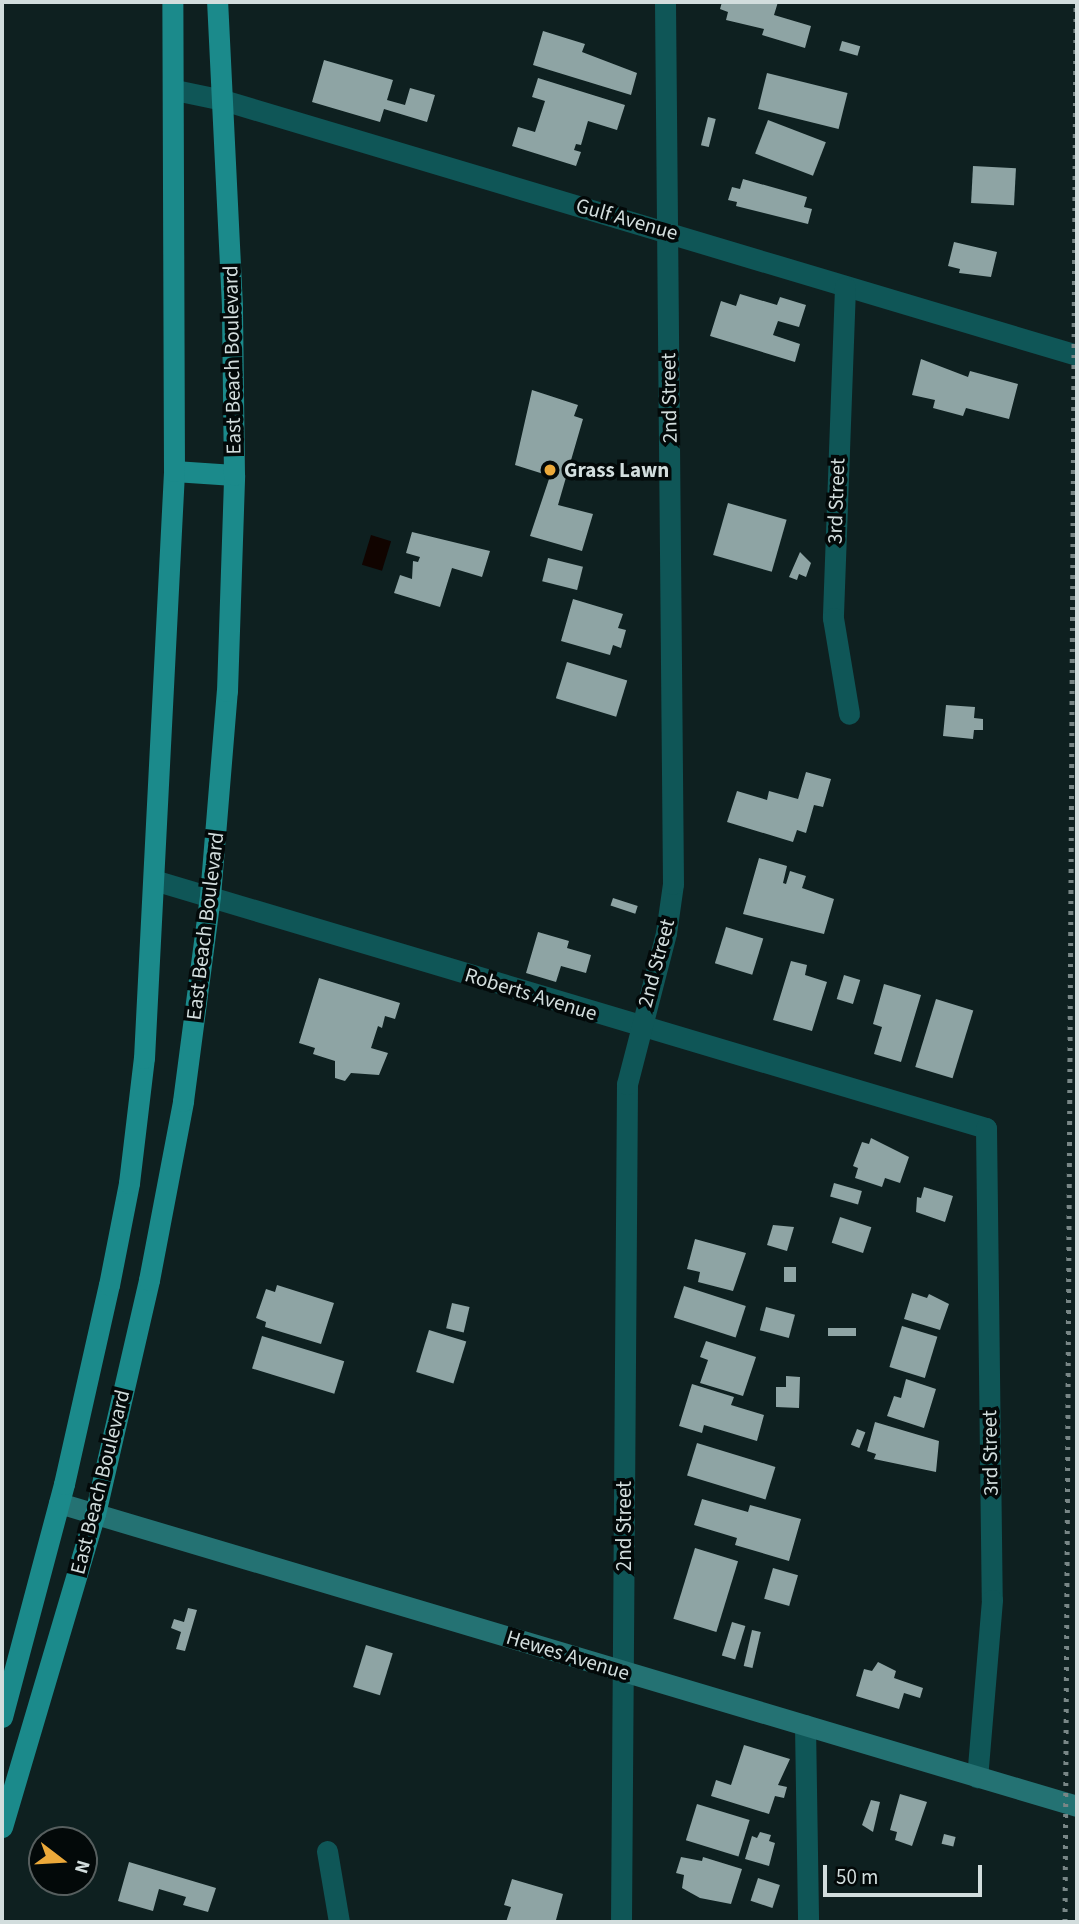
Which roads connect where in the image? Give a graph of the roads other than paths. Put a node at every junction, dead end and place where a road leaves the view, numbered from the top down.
1 (172, 2) edge
2 (218, 2) edge
3 (665, 2) edge
4 (175, 90) junction
5 (223, 100) junction
6 (667, 231) junction
7 (845, 287) junction
8 (1077, 355) edge
9 (174, 471) junction
10 (234, 475) junction
11 (849, 714) dead end
12 (156, 881) junction
13 (211, 896) junction
14 (638, 1026) junction
15 (986, 1128) joint
16 (59, 1503) junction
17 (95, 1514) junction
18 (624, 1671) junction
19 (2, 1717) edge
20 (805, 1725) junction
21 (977, 1777) junction
22 (1077, 1806) edge
23 (2, 1827) edge
24 (327, 1851) dead end
25 (339, 1922) edge
26 (621, 1922) edge
27 (807, 1922) edge

1 - 4 main road, East Beach Boulevard
2 - 5 main road, East Beach Boulevard
3 - 6 street, 2nd Street
4 - 5 street, Gulf Avenue
4 - 9 main road, East Beach Boulevard
5 - 6 street, Gulf Avenue
5 - 10 main road, East Beach Boulevard
6 - 7 street, Gulf Avenue
6 - 14 street, 2nd Street
7 - 8 street, Gulf Avenue
7 - 11 street, 3rd Street
9 - 10 main road
9 - 12 main road, East Beach Boulevard
10 - 13 main road, East Beach Boulevard
12 - 13 street, Roberts Avenue
12 - 16 main road, East Beach Boulevard
13 - 14 street, Roberts Avenue
13 - 17 main road, East Beach Boulevard
14 - 15 street, Roberts Avenue
14 - 18 street, 2nd Street
15 - 21 street, 3rd Street
16 - 17 main road, Hewes Avenue
16 - 19 main road, East Beach Boulevard
17 - 18 main road, Hewes Avenue
17 - 23 main road, East Beach Boulevard
18 - 20 main road, Hewes Avenue
18 - 26 street, 2nd Street
20 - 21 main road, Hewes Avenue
20 - 27 street
21 - 22 main road, Hewes Avenue
24 - 25 street

